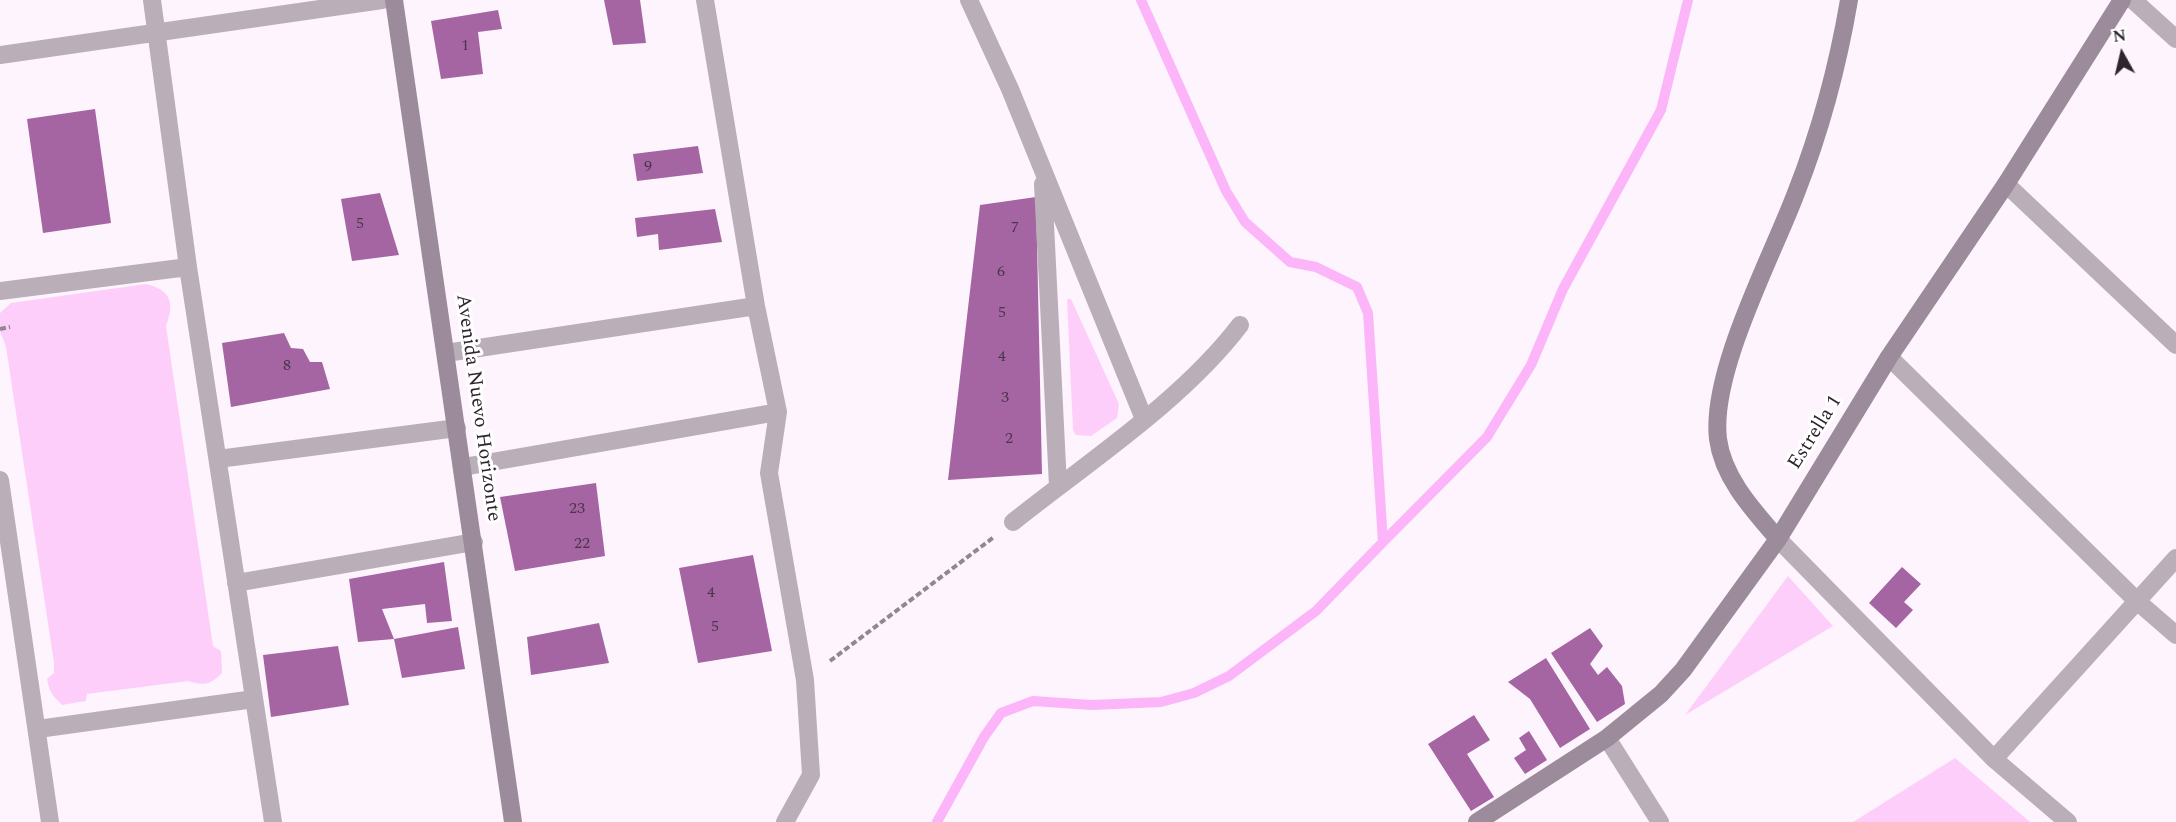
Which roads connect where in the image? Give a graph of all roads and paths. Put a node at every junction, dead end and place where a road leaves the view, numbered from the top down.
1 (152, 0) edge
2 (382, 0) edge
3 (394, 0) edge
4 (705, 0) edge
5 (969, 0) edge
6 (1849, 0) edge
7 (2122, 0) edge
8 (2133, 0) edge
9 (156, 33) junction
10 (2176, 39) edge
11 (0, 55) edge
12 (1042, 170) junction
13 (2006, 184) junction
14 (188, 267) junction
15 (0, 291) edge
16 (756, 306) junction
17 (1240, 325) dead end
18 (10, 327) dead end
19 (0, 329) edge
20 (2176, 345) edge
21 (446, 353) junction
22 (1889, 357) junction
23 (778, 412) junction
24 (1144, 419) junction
25 (457, 428) junction
26 (218, 459) junction
27 (463, 467) junction
28 (0, 480) edge
29 (1058, 486) junction
30 (1013, 522) joint
31 (1778, 539) junction
32 (474, 542) junction
33 (6, 550) edge
34 (2176, 558) edge
35 (236, 583) junction
36 (2139, 602) junction
37 (2176, 635) edge
38 (805, 680) junction
39 (254, 699) junction
40 (38, 729) junction
41 (1607, 738) junction
42 (1994, 759) junction
43 (50, 822) edge
44 (273, 822) edge
45 (513, 822) edge
46 (785, 822) edge
47 (1477, 822) edge
48 (1659, 822) edge
49 (2068, 822) edge

1 - 9 street
2 - 9 street
3 - 21 street, Avenida Nuevo Horizonte
4 - 16 street
5 - 12 street
6 - 31 street
7 - 13 street, Estrella 1
8 - 10 street
9 - 11 street
9 - 14 street
12 - 24 street
12 - 29 street
13 - 20 street
13 - 22 street, Estrella 1
14 - 15 street
14 - 26 street
16 - 21 street
16 - 23 street
17 - 24 street
18 - 19 path
21 - 25 street, Avenida Nuevo Horizonte
22 - 31 street, Estrella 1
22 - 36 street
23 - 27 street
23 - 38 street
24 - 29 street
25 - 26 street
25 - 27 street, Avenida Nuevo Horizonte
26 - 35 street
27 - 32 street, Avenida Nuevo Horizonte
28 - 33 street
29 - 30 street
30 - 38 path
31 - 41 street, Estrella 1
31 - 42 street
32 - 35 street
32 - 45 street, Avenida Nuevo Horizonte
33 - 40 street
34 - 36 street
35 - 39 street
36 - 37 street
36 - 42 street
38 - 46 street
39 - 40 street
39 - 44 street
40 - 43 street
41 - 47 street, Estrella 1
41 - 48 street
42 - 49 street

